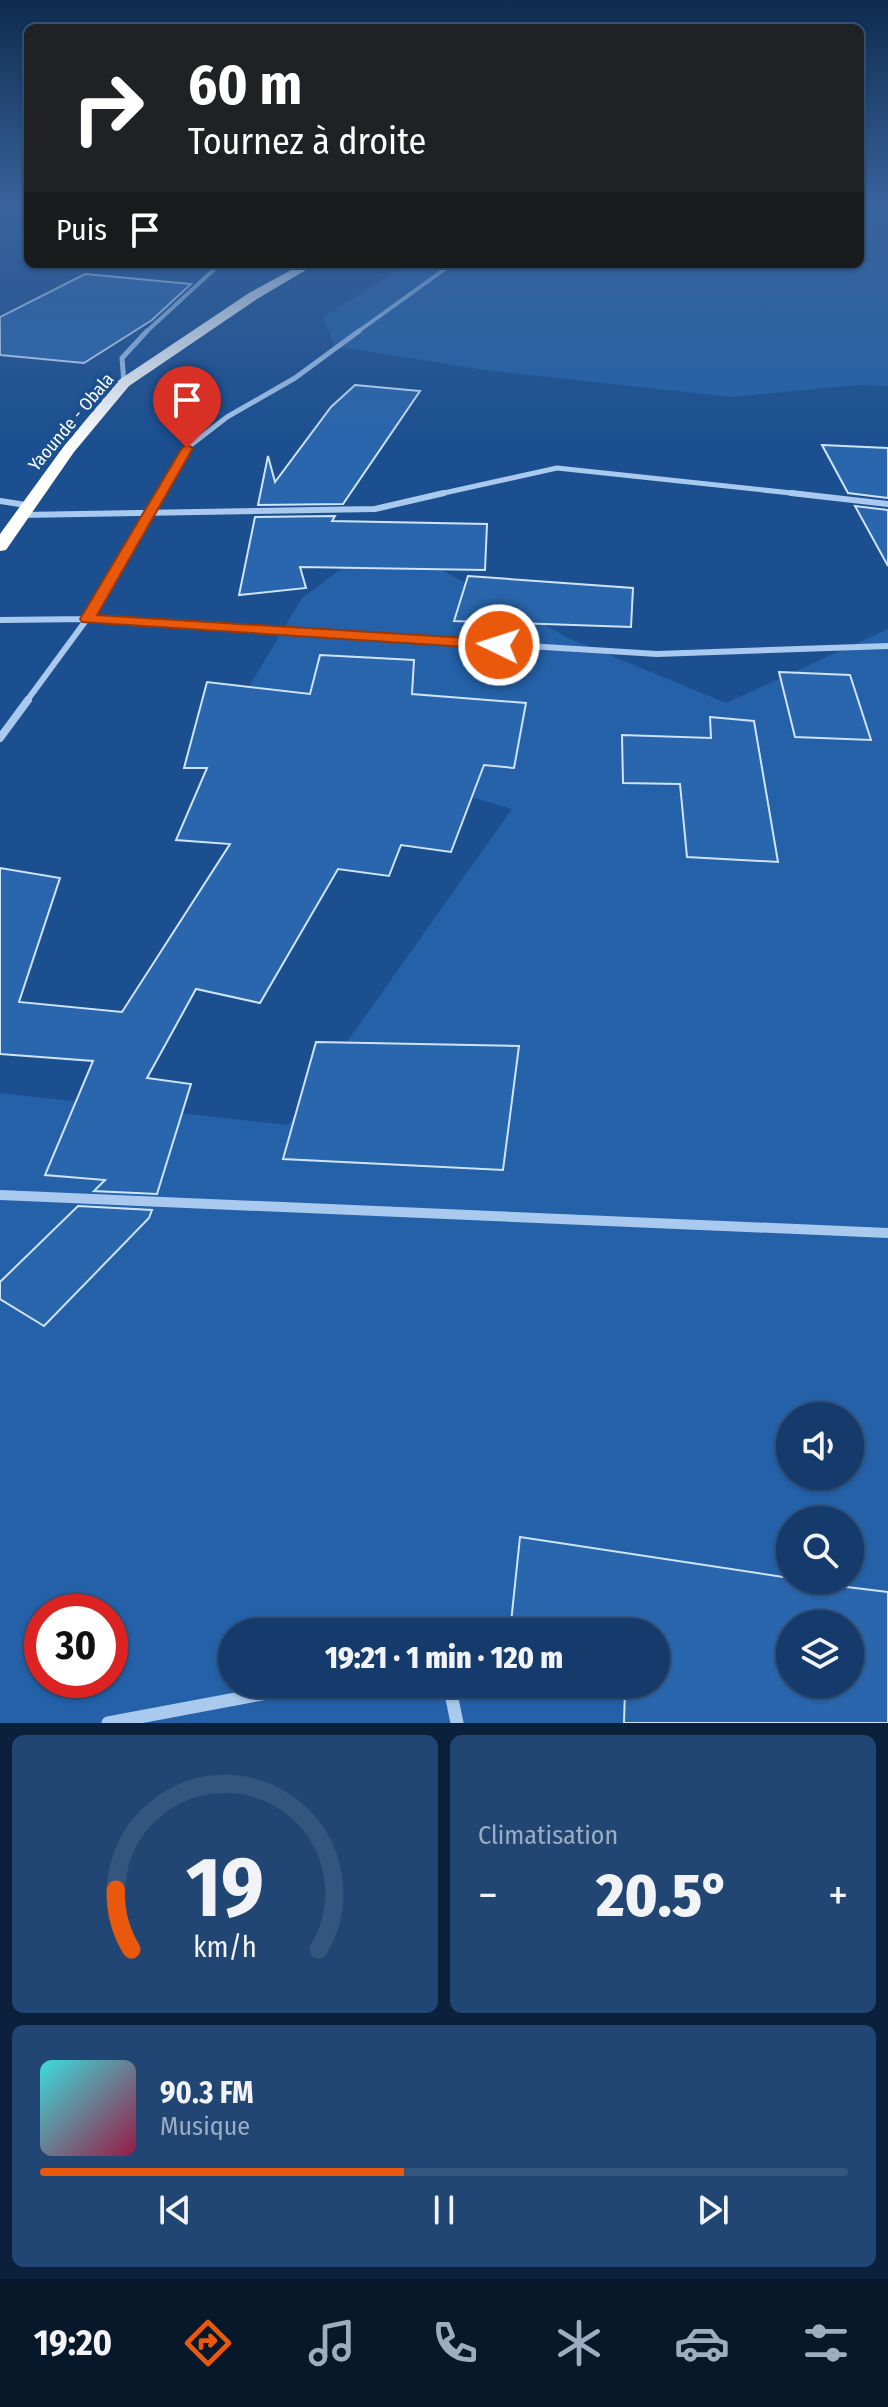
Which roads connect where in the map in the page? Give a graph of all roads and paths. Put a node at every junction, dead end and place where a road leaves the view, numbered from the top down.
1 (195, 285) edge
2 (272, 285) edge
3 (423, 285) edge
4 (124, 383) junction
5 (0, 501) edge
6 (888, 504) edge
7 (23, 510) junction
8 (147, 513) junction
9 (0, 546) edge
10 (87, 619) junction
11 (0, 620) edge
12 (888, 646) edge
13 (0, 738) edge
14 (0, 1195) edge
15 (888, 1233) edge
16 (241, 1698) edge
17 (452, 1698) edge
18 (108, 1723) edge
19 (457, 1723) edge

1 - 4 street
2 - 4 highway, Yaounde - Obala
3 - 8 street
4 - 7 highway, Yaounde - Obala
5 - 7 street
6 - 8 street
7 - 8 street
7 - 9 highway, Yaounde - Obala
8 - 10 street
10 - 11 street
10 - 12 street
10 - 13 street
14 - 15 street
16 - 18 street
17 - 19 street

